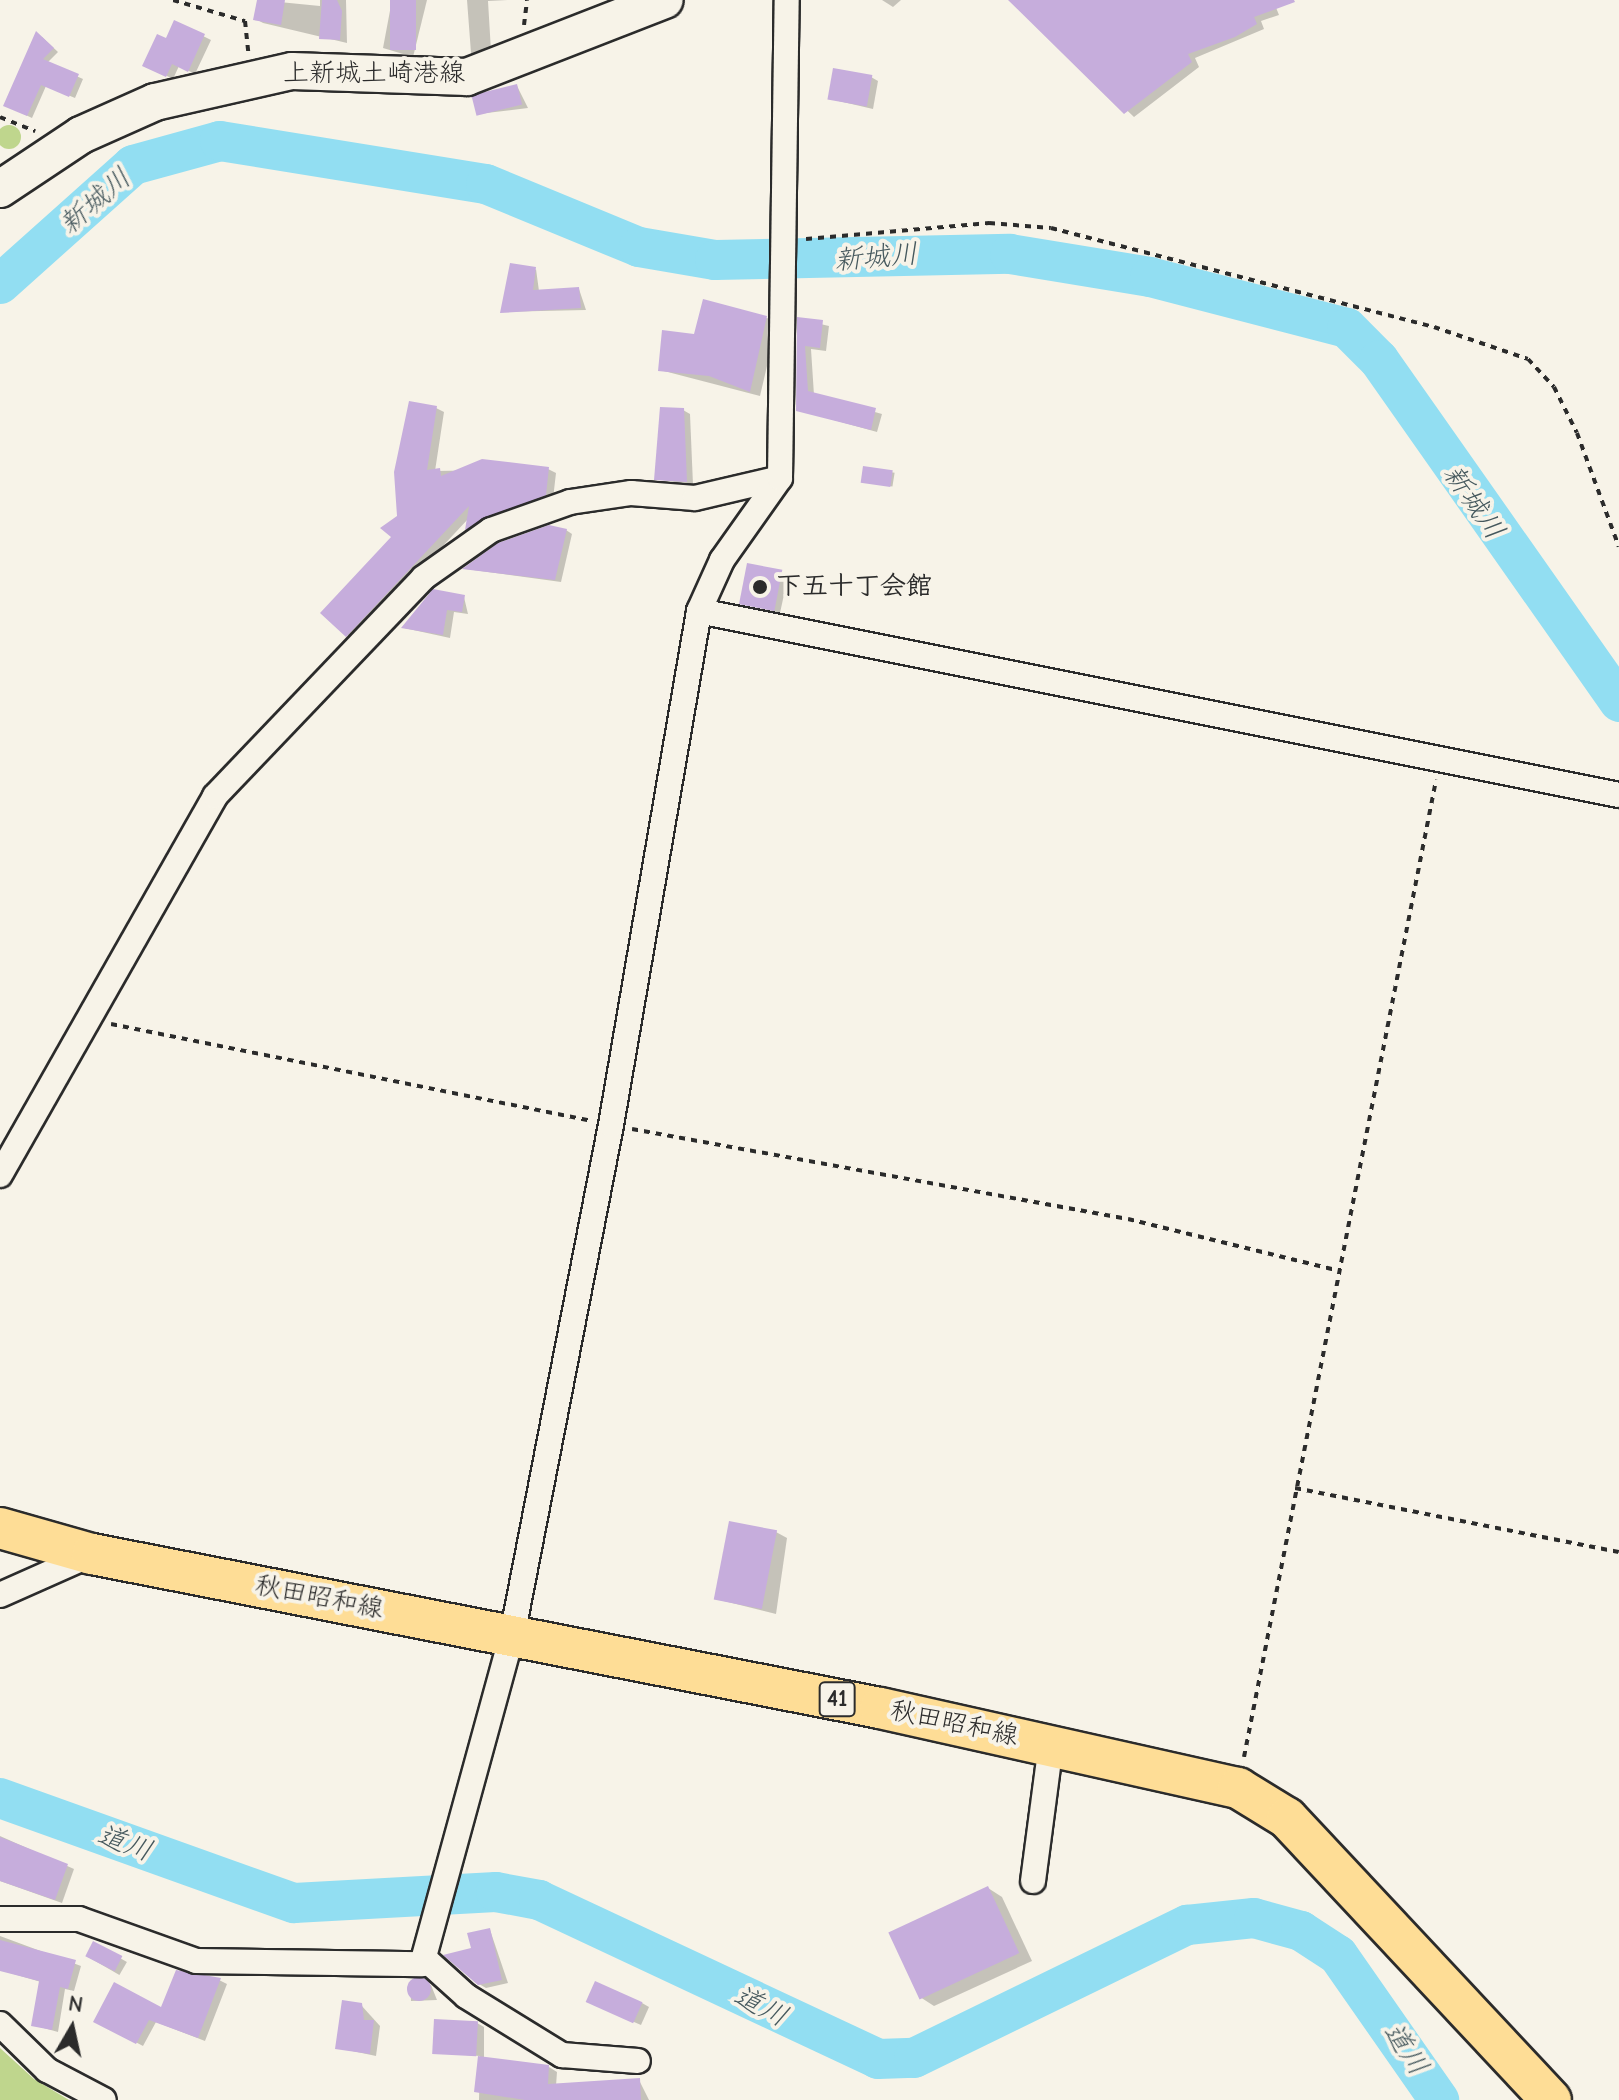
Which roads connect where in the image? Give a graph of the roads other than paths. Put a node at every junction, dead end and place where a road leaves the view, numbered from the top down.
1 (664, 0) edge
2 (787, 0) edge
3 (0, 189) edge
4 (780, 478) junction
5 (699, 611) junction
6 (1619, 795) edge
7 (0, 1175) edge
8 (0, 1528) edge
9 (92, 1554) junction
10 (0, 1595) edge
11 (512, 1636) junction
12 (1051, 1745) junction
13 (1033, 1881) dead end
14 (0, 1919) edge
15 (424, 1958) junction
16 (0, 2024) edge
17 (638, 2061) dead end
18 (104, 2100) edge
19 (1551, 2100) edge

1 - 3 main road, 上新城土崎港線
2 - 4 street
4 - 5 street
4 - 7 street
5 - 6 street
5 - 11 street
8 - 9 main road, 秋田昭和線 / 41
9 - 10 street
9 - 11 main road, 秋田昭和線 / 41
11 - 12 main road, 秋田昭和線 / 41
11 - 15 street
12 - 13 street
12 - 19 main road, 秋田昭和線 / 41
14 - 15 street
15 - 17 street
16 - 18 street

